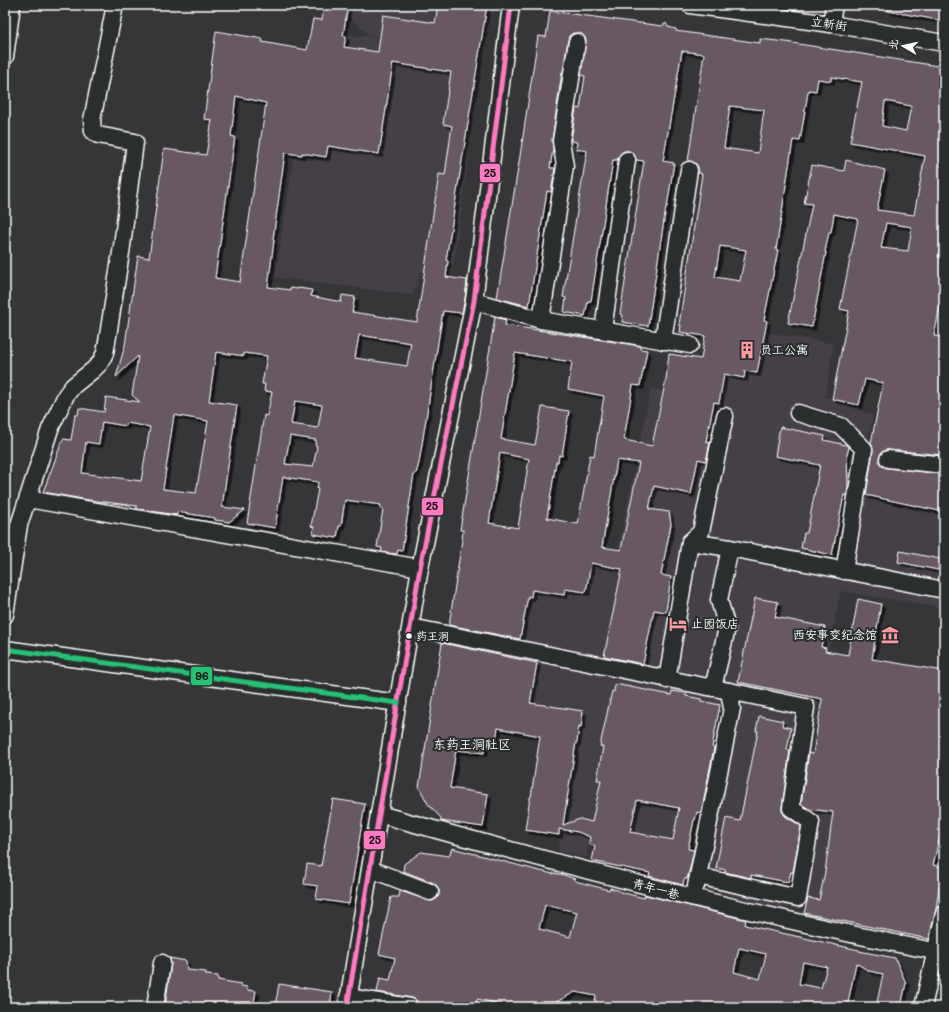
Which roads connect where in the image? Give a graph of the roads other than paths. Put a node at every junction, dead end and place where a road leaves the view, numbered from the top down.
1 (12, 5) edge
2 (115, 5) edge
3 (511, 5) edge
4 (690, 5) edge
5 (834, 5) edge
6 (832, 24) junction
7 (577, 42) dead end
8 (944, 43) edge
9 (5, 57) edge
10 (627, 160) dead end
11 (689, 170) dead end
12 (474, 301) junction
13 (541, 320) junction
14 (603, 330) junction
15 (663, 341) junction
16 (690, 345) dead end
17 (798, 413) dead end
18 (725, 416) dead end
19 (888, 459) dead end
20 (944, 465) edge
21 (28, 499) junction
22 (690, 542) junction
23 (730, 548) junction
24 (420, 568) junction
25 (844, 571) junction
26 (944, 590) edge
27 (5, 615) edge
28 (411, 626) junction
29 (5, 649) edge
30 (667, 680) junction
31 (713, 688) junction
32 (729, 691) junction
33 (398, 703) junction
34 (379, 814) junction
35 (370, 869) junction
36 (698, 876) junction
37 (430, 892) dead end
38 (694, 898) junction
39 (944, 914) edge
40 (940, 952) edge
41 (162, 963) dead end
42 (348, 1002) edge
43 (156, 1007) edge
44 (410, 1007) edge
45 (923, 1007) edge

1 - 9 street
2 - 21 street
3 - 12 street
4 - 6 street, 立新街
5 - 6 street
6 - 8 street, 立新街
7 - 13 street
10 - 14 street
11 - 15 street
12 - 13 street
12 - 24 street
13 - 14 street
14 - 15 street
15 - 16 street
17 - 25 street
18 - 22 street
19 - 20 street
21 - 24 street
21 - 27 street
22 - 23 street
22 - 30 street
23 - 25 street
23 - 31 street
24 - 28 street
25 - 26 street
28 - 30 street
28 - 33 street
29 - 33 street
30 - 31 street
31 - 32 street
32 - 36 street
32 - 36 street
33 - 34 street
34 - 35 street
34 - 38 street, 青年一巷
35 - 37 street
35 - 42 street
36 - 38 street
38 - 40 street, 青年一巷
39 - 40 street
40 - 45 street
41 - 43 street
42 - 44 street

